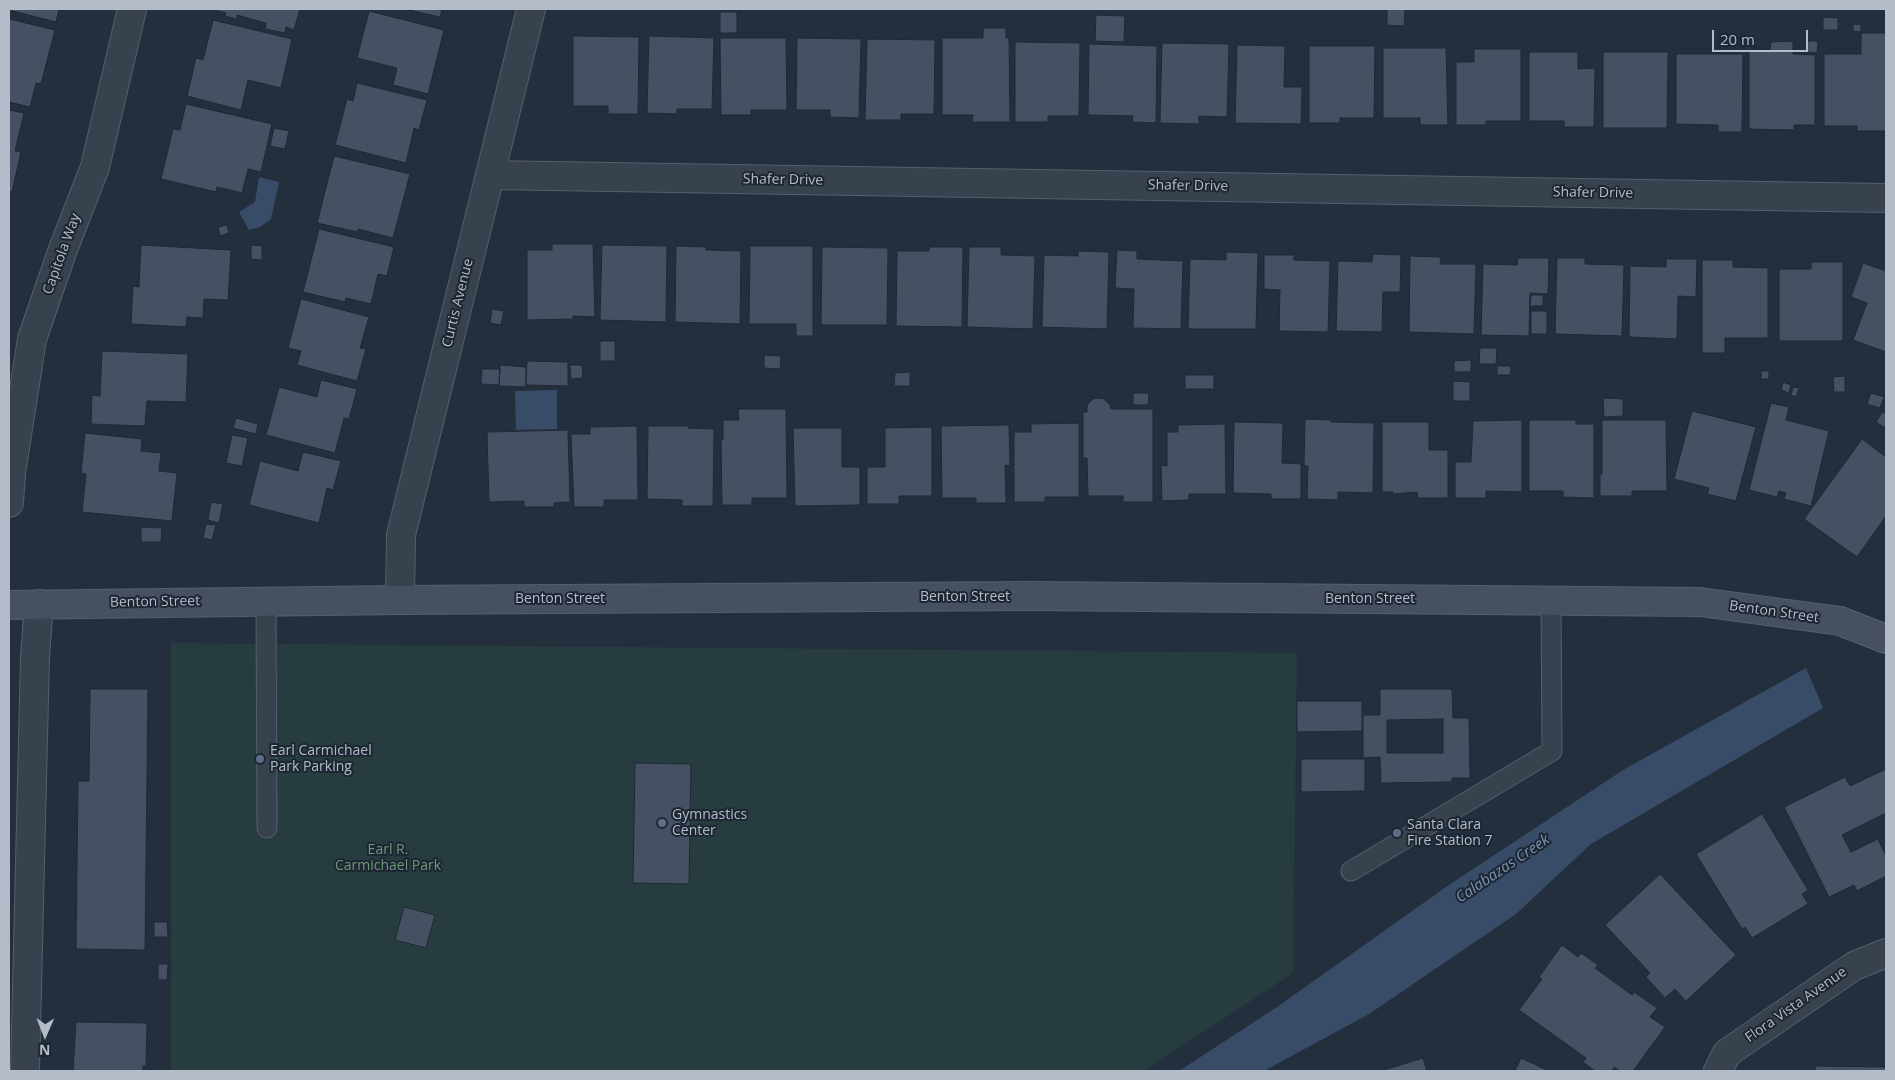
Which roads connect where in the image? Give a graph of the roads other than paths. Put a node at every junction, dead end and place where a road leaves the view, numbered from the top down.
1 (132, 9) edge
2 (531, 9) edge
3 (490, 175) junction
4 (1886, 198) edge
5 (9, 503) edge
6 (400, 600) junction
7 (1551, 600) junction
8 (266, 601) junction
9 (39, 604) junction
10 (9, 605) edge
11 (1886, 639) edge
12 (267, 828) dead end
13 (1351, 871) dead end
14 (1886, 953) edge
15 (25, 1071) edge
16 (1718, 1071) edge

1 - 5 street, Capitola Way
2 - 3 street, Curtis Avenue
3 - 4 street, Shafer Drive
3 - 6 street, Curtis Avenue
6 - 7 main road, Benton Street
6 - 8 main road, Benton Street
7 - 11 main road, Benton Street
7 - 13 lane
8 - 9 main road, Benton Street
8 - 12 lane
9 - 10 main road, Benton Street
9 - 15 street
14 - 16 street, Flora Vista Avenue

